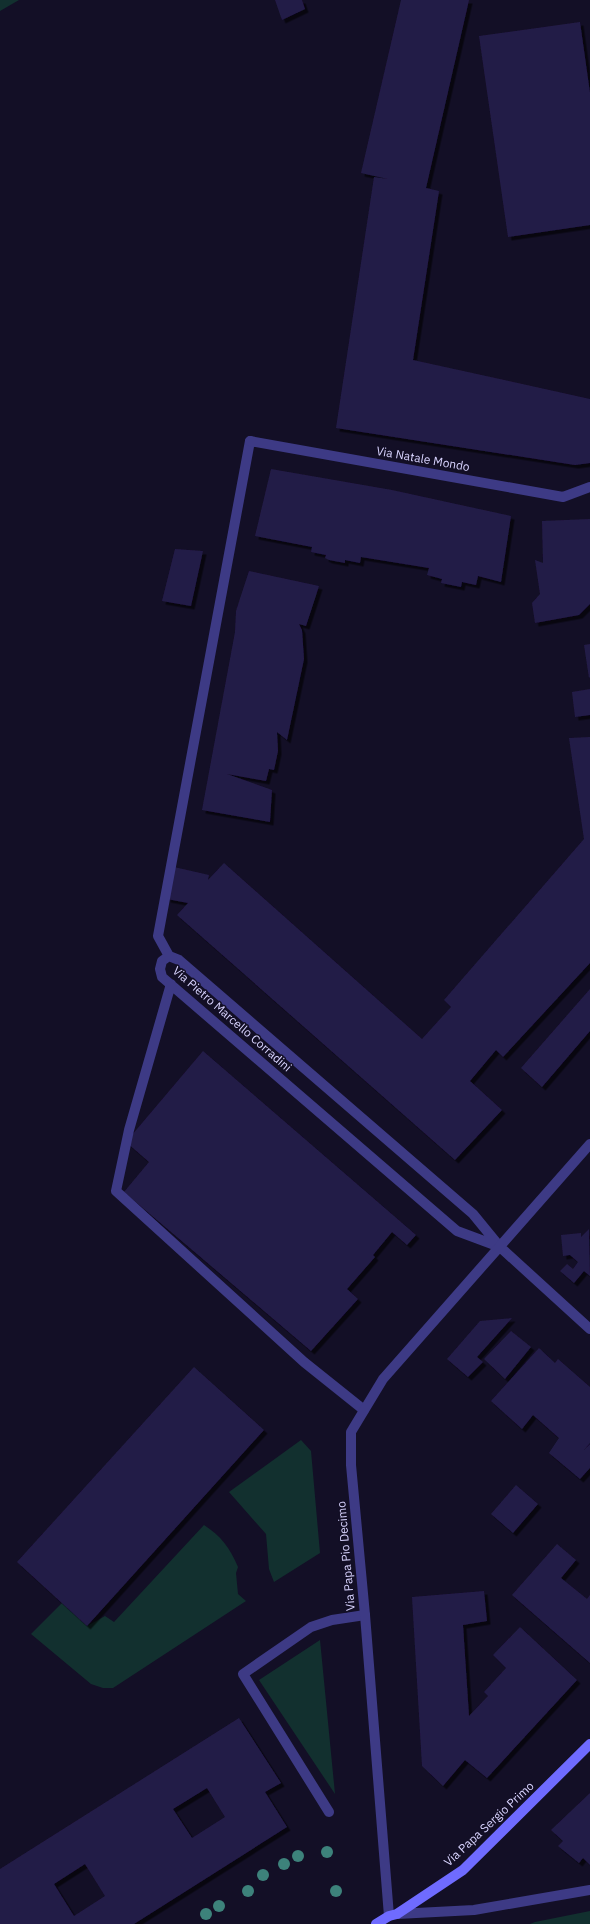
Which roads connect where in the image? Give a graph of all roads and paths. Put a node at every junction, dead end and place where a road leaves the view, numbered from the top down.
1 (590, 487) edge
2 (169, 956) junction
3 (171, 984) junction
4 (590, 1144) edge
5 (500, 1247) junction
6 (590, 1329) edge
7 (364, 1410) junction
8 (365, 1615) junction
9 (590, 1744) edge
10 (329, 1812) dead end
11 (590, 1890) edge
12 (393, 1915) junction
13 (376, 1924) edge

1 - 2 street, Via Natale Mondo
2 - 3 street, Via Pietro Marcello Corradini
2 - 5 street, Via Pietro Marcello Corradini
3 - 5 street, Via Pietro Marcello Corradini
3 - 7 street
4 - 5 street, Via Papa Pio Decimo
5 - 6 street
5 - 7 street, Via Papa Pio Decimo
7 - 8 street, Via Papa Pio Decimo
8 - 10 street
8 - 12 street, Via Papa Pio Decimo
9 - 12 main road, Via Papa Sergio Primo
11 - 12 street
12 - 13 main road, Via Papa Sergio Primo

